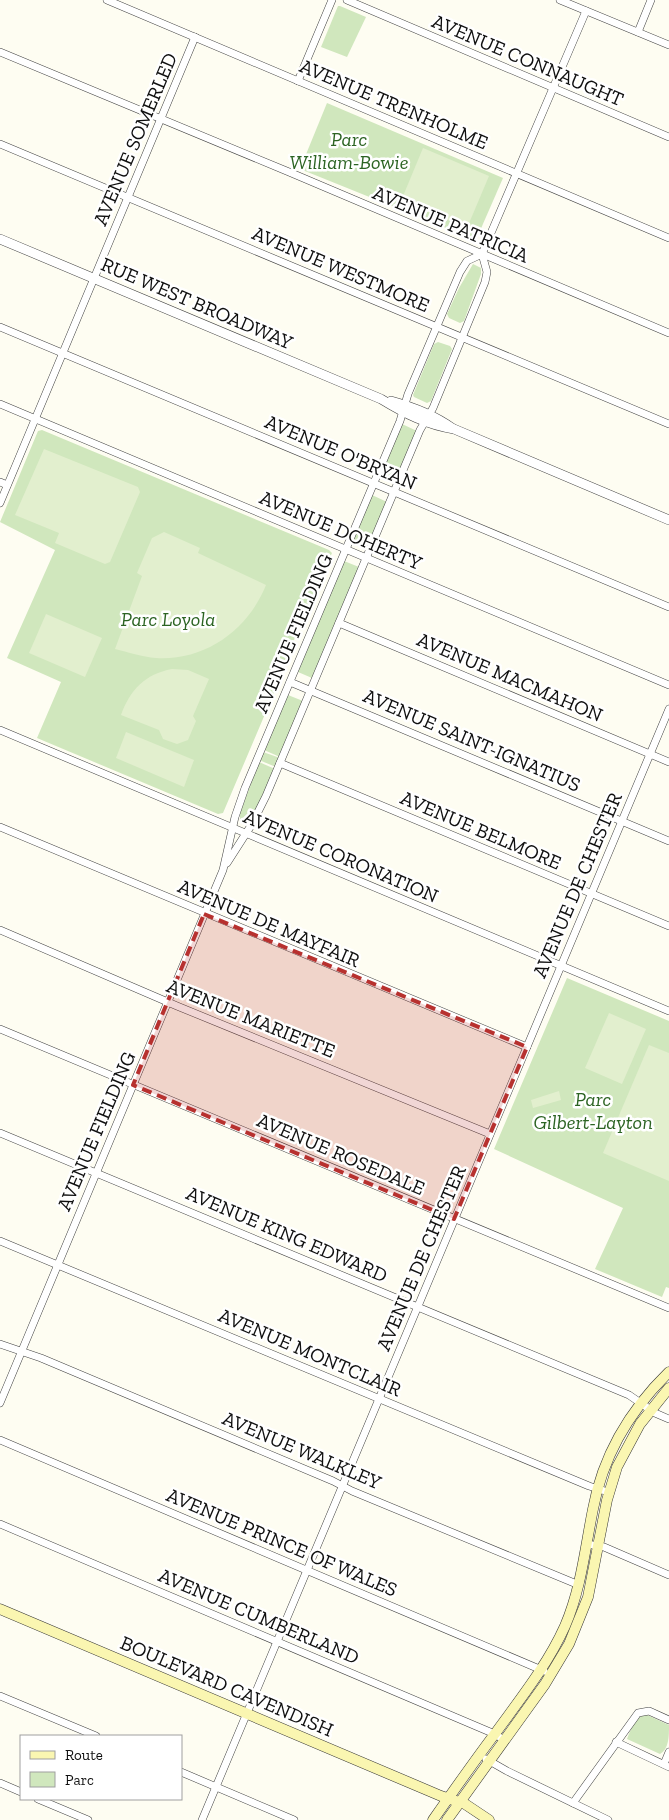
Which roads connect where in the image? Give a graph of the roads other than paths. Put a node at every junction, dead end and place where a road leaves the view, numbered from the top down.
1 (107, 0) edge
2 (332, 0) edge
3 (347, 0) edge
4 (560, 0) edge
5 (651, 0) edge
6 (586, 11) junction
7 (638, 32) junction
8 (195, 37) junction
9 (669, 45) edge
10 (0, 52) edge
11 (298, 81) junction
12 (554, 88) junction
13 (160, 119) junction
14 (669, 137) edge
15 (0, 144) edge
16 (517, 174) junction
17 (128, 198) junction
18 (669, 238) edge
19 (0, 239) edge
20 (482, 254) junction
21 (94, 279) junction
22 (0, 327) edge
23 (436, 327) junction
24 (669, 333) edge
25 (462, 337) junction
26 (63, 353) junction
27 (0, 404) edge
28 (403, 408) junction
29 (427, 418) junction
30 (35, 419) junction
31 (669, 424) edge
32 (373, 483) junction
33 (4, 484) edge
34 (395, 491) junction
35 (0, 503) edge
36 (669, 520) edge
37 (345, 549) junction
38 (367, 558) junction
39 (669, 607) edge
40 (339, 623) junction
41 (290, 682) junction
42 (669, 685) edge
43 (311, 690) junction
44 (669, 709) edge
45 (0, 730) edge
46 (650, 754) junction
47 (669, 762) edge
48 (280, 764) junction
49 (622, 820) junction
50 (0, 827) edge
51 (232, 829) junction
52 (246, 834) junction
53 (669, 841) edge
54 (222, 870) junction
55 (591, 893) junction
56 (204, 914) junction
57 (669, 926) edge
58 (0, 930) edge
59 (562, 965) junction
60 (168, 1002) junction
61 (669, 1011) edge
62 (0, 1030) edge
63 (526, 1047) junction
64 (133, 1085) junction
65 (0, 1133) edge
66 (490, 1134) junction
67 (96, 1172) junction
68 (454, 1219) junction
69 (0, 1241) edge
70 (58, 1265) junction
71 (418, 1306) junction
72 (669, 1308) edge
73 (0, 1344) edge
74 (21, 1352) junction
75 (669, 1372) edge
76 (669, 1388) edge
77 (380, 1399) junction
78 (641, 1402) junction
79 (0, 1404) edge
80 (650, 1410) junction
81 (669, 1419) edge
82 (0, 1440) edge
83 (342, 1487) junction
84 (598, 1489) junction
85 (608, 1492) junction
86 (0, 1524) edge
87 (587, 1544) junction
88 (598, 1546) junction
89 (308, 1570) junction
90 (669, 1575) edge
91 (579, 1585) junction
92 (590, 1588) junction
93 (0, 1609) edge
94 (278, 1641) junction
95 (541, 1669) junction
96 (551, 1675) junction
97 (0, 1696) edge
98 (247, 1713) junction
99 (669, 1720) edge
100 (495, 1734) junction
101 (94, 1735) edge
102 (505, 1740) junction
103 (616, 1742) junction
104 (669, 1752) edge
105 (480, 1754) junction
106 (489, 1761) junction
107 (666, 1766) edge
108 (182, 1772) edge
109 (0, 1783) edge
110 (217, 1787) junction
111 (20, 1792) edge
112 (445, 1799) junction
113 (40, 1800) edge
114 (460, 1802) junction
115 (573, 1803) junction
116 (450, 1816) edge
117 (88, 1820) edge
118 (202, 1820) edge
119 (294, 1820) edge
120 (433, 1820) edge
121 (461, 1820) edge
122 (489, 1820) edge
123 (608, 1820) edge

1 - 8 street, AVENUE TRENHOLME
2 - 11 street
3 - 12 street, AVENUE CONNAUGHT
4 - 6 street
5 - 7 street
6 - 7 street
6 - 12 street
7 - 9 street
8 - 11 street, AVENUE TRENHOLME
8 - 13 street, AVENUE SOMERLED
10 - 13 street, AVENUE PATRICIA
11 - 16 street, AVENUE TRENHOLME
12 - 14 street, AVENUE CONNAUGHT
12 - 16 street
13 - 17 street, AVENUE SOMERLED
13 - 20 street, AVENUE PATRICIA
15 - 17 street, AVENUE WESTMORE
16 - 18 street, AVENUE TRENHOLME
16 - 20 street
17 - 21 street, AVENUE SOMERLED
17 - 23 street, AVENUE WESTMORE
19 - 21 street, RUE WEST BROADWAY
20 - 23 street, AVENUE FIELDING
20 - 24 street, AVENUE PATRICIA
20 - 25 street, AVENUE FIELDING
21 - 26 street, AVENUE SOMERLED
21 - 28 street, RUE WEST BROADWAY
22 - 26 street, AVENUE O'BRYAN
23 - 25 street, AVENUE WESTMORE
23 - 28 street, AVENUE FIELDING
25 - 29 street, AVENUE FIELDING
25 - 31 street, AVENUE WESTMORE
26 - 30 street, AVENUE SOMERLED
26 - 32 street, AVENUE O'BRYAN
27 - 30 street, AVENUE DOHERTY
28 - 29 street, RUE WEST BROADWAY
28 - 32 street, AVENUE FIELDING
29 - 34 street, AVENUE FIELDING
29 - 36 street, RUE WEST BROADWAY
30 - 33 street, AVENUE SOMERLED
30 - 37 street, AVENUE DOHERTY
32 - 34 street, AVENUE O'BRYAN
32 - 37 street, AVENUE FIELDING
33 - 35 street, AVENUE SOMERLED
34 - 38 street, AVENUE FIELDING
34 - 39 street, AVENUE O'BRYAN
37 - 38 street, AVENUE DOHERTY
37 - 41 street, AVENUE FIELDING
38 - 40 street, AVENUE FIELDING
38 - 42 street, AVENUE DOHERTY
40 - 43 street, AVENUE FIELDING
40 - 46 street, AVENUE MACMAHON
41 - 43 street, AVENUE SAINT-IGNATIUS
41 - 51 street, AVENUE FIELDING
43 - 48 street, AVENUE FIELDING
43 - 49 street, AVENUE SAINT-IGNATIUS
44 - 46 street, AVENUE DE CHESTER
45 - 51 street, AVENUE CORONATION
46 - 47 street, AVENUE MACMAHON
46 - 49 street, AVENUE DE CHESTER
48 - 52 street, AVENUE FIELDING
48 - 55 street, AVENUE BELMORE
49 - 53 street, AVENUE SAINT-IGNATIUS
49 - 55 street, AVENUE DE CHESTER
50 - 56 street, AVENUE DE MAYFAIR
51 - 52 street, AVENUE CORONATION
51 - 54 street, AVENUE FIELDING
52 - 54 street, AVENUE FIELDING
52 - 59 street, AVENUE CORONATION
54 - 56 street, AVENUE FIELDING
55 - 57 street, AVENUE BELMORE
55 - 59 street, AVENUE DE CHESTER
56 - 60 street, AVENUE FIELDING
56 - 63 street, AVENUE DE MAYFAIR
58 - 60 street, AVENUE MARIETTE
59 - 61 street, AVENUE CORONATION
59 - 63 street, AVENUE DE CHESTER
60 - 64 street, AVENUE FIELDING
60 - 66 street, AVENUE MARIETTE
62 - 64 street, AVENUE ROSEDALE
63 - 66 street, AVENUE DE CHESTER
64 - 67 street, AVENUE FIELDING
64 - 68 street, AVENUE ROSEDALE
65 - 67 street, AVENUE KING EDWARD
66 - 68 street, AVENUE DE CHESTER
67 - 70 street, AVENUE FIELDING
67 - 71 street, AVENUE KING EDWARD
68 - 71 street, AVENUE DE CHESTER
68 - 72 street, AVENUE ROSEDALE
69 - 70 street, AVENUE MONTCLAIR
70 - 74 street, AVENUE FIELDING
70 - 77 street, AVENUE MONTCLAIR
71 - 77 street, AVENUE DE CHESTER
71 - 78 street, AVENUE KING EDWARD
73 - 74 street, AVENUE WALKLEY
74 - 79 street, AVENUE FIELDING
74 - 83 street, AVENUE WALKLEY
75 - 78 main road
76 - 80 main road
77 - 83 street, AVENUE DE CHESTER
77 - 84 street, AVENUE MONTCLAIR
78 - 80 street, AVENUE KING EDWARD
78 - 84 main road
80 - 81 street, AVENUE KING EDWARD
80 - 85 main road
82 - 89 street, AVENUE PRINCE OF WALES
83 - 89 street, AVENUE DE CHESTER
83 - 91 street, AVENUE WALKLEY
84 - 85 street, AVENUE MONTCLAIR
84 - 87 main road
85 - 88 main road
86 - 94 street, AVENUE CUMBERLAND
87 - 88 street
87 - 91 main road
88 - 90 street
88 - 92 main road
89 - 94 street, AVENUE DE CHESTER
89 - 95 street, AVENUE PRINCE OF WALES
91 - 92 street, AVENUE WALKLEY
91 - 95 main road
92 - 96 main road
93 - 98 main road, BOULEVARD CAVENDISH
94 - 98 street, AVENUE DE CHESTER
94 - 100 street, AVENUE CUMBERLAND
95 - 96 street, AVENUE PRINCE OF WALES
95 - 100 main road
96 - 102 main road
97 - 101 street
98 - 110 street, AVENUE DE CHESTER
98 - 112 main road, BOULEVARD CAVENDISH
99 - 103 street
100 - 102 street, AVENUE CUMBERLAND
100 - 105 main road
102 - 106 main road
103 - 107 street
103 - 115 street
104 - 107 street
105 - 106 street
105 - 112 main road
106 - 114 main road
106 - 115 street
108 - 110 street
109 - 111 street
110 - 118 street, AVENUE DE CHESTER
110 - 119 street
112 - 114 main road, BOULEVARD CAVENDISH
112 - 116 main road
112 - 120 main road
113 - 117 street
114 - 116 main road
114 - 122 main road, BOULEVARD CAVENDISH
115 - 123 street
116 - 121 main road

